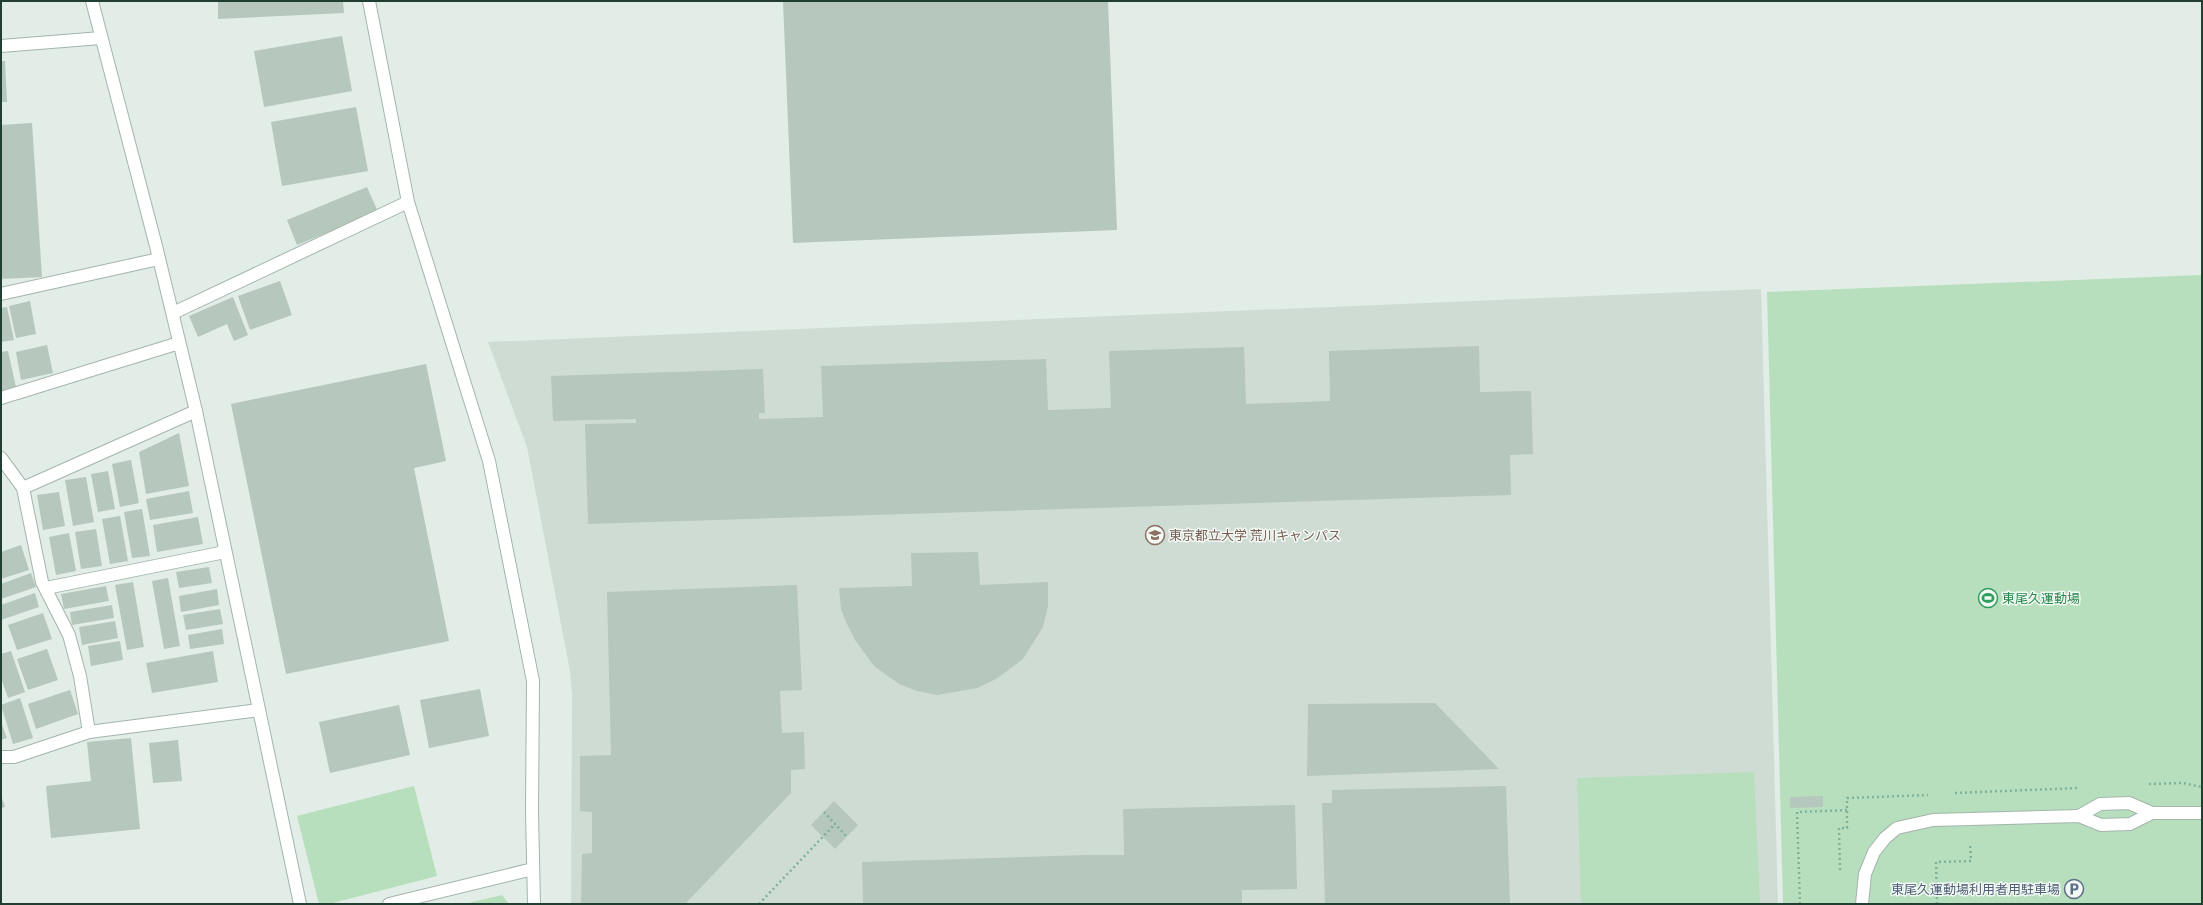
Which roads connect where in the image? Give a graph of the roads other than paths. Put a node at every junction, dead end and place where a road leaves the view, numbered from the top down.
1 (92, 1) edge
2 (369, 1) edge
3 (101, 38) junction
4 (1, 46) edge
5 (408, 202) junction
6 (160, 259) junction
7 (1, 294) edge
8 (173, 313) junction
9 (179, 344) junction
10 (1, 398) edge
11 (196, 411) junction
12 (1, 458) edge
13 (23, 488) junction
14 (225, 552) junction
15 (46, 588) junction
16 (259, 710) junction
17 (89, 732) junction
18 (1, 757) edge
19 (2152, 813) junction
20 (2202, 813) edge
21 (2078, 816) junction
22 (534, 869) junction
23 (300, 904) edge
24 (389, 904) edge
25 (534, 904) edge
26 (1862, 904) edge

1 - 3 street
2 - 5 street
3 - 4 street
3 - 6 street
5 - 8 street
5 - 22 street
6 - 7 street
6 - 8 street
8 - 9 street
9 - 10 street
9 - 11 street
11 - 13 street
11 - 14 street
12 - 13 street
13 - 15 street
14 - 15 street
14 - 16 street
15 - 17 street
16 - 17 street
16 - 23 street
17 - 18 street
19 - 20 street
19 - 21 street
19 - 21 street
21 - 26 street
22 - 24 street
22 - 25 street

